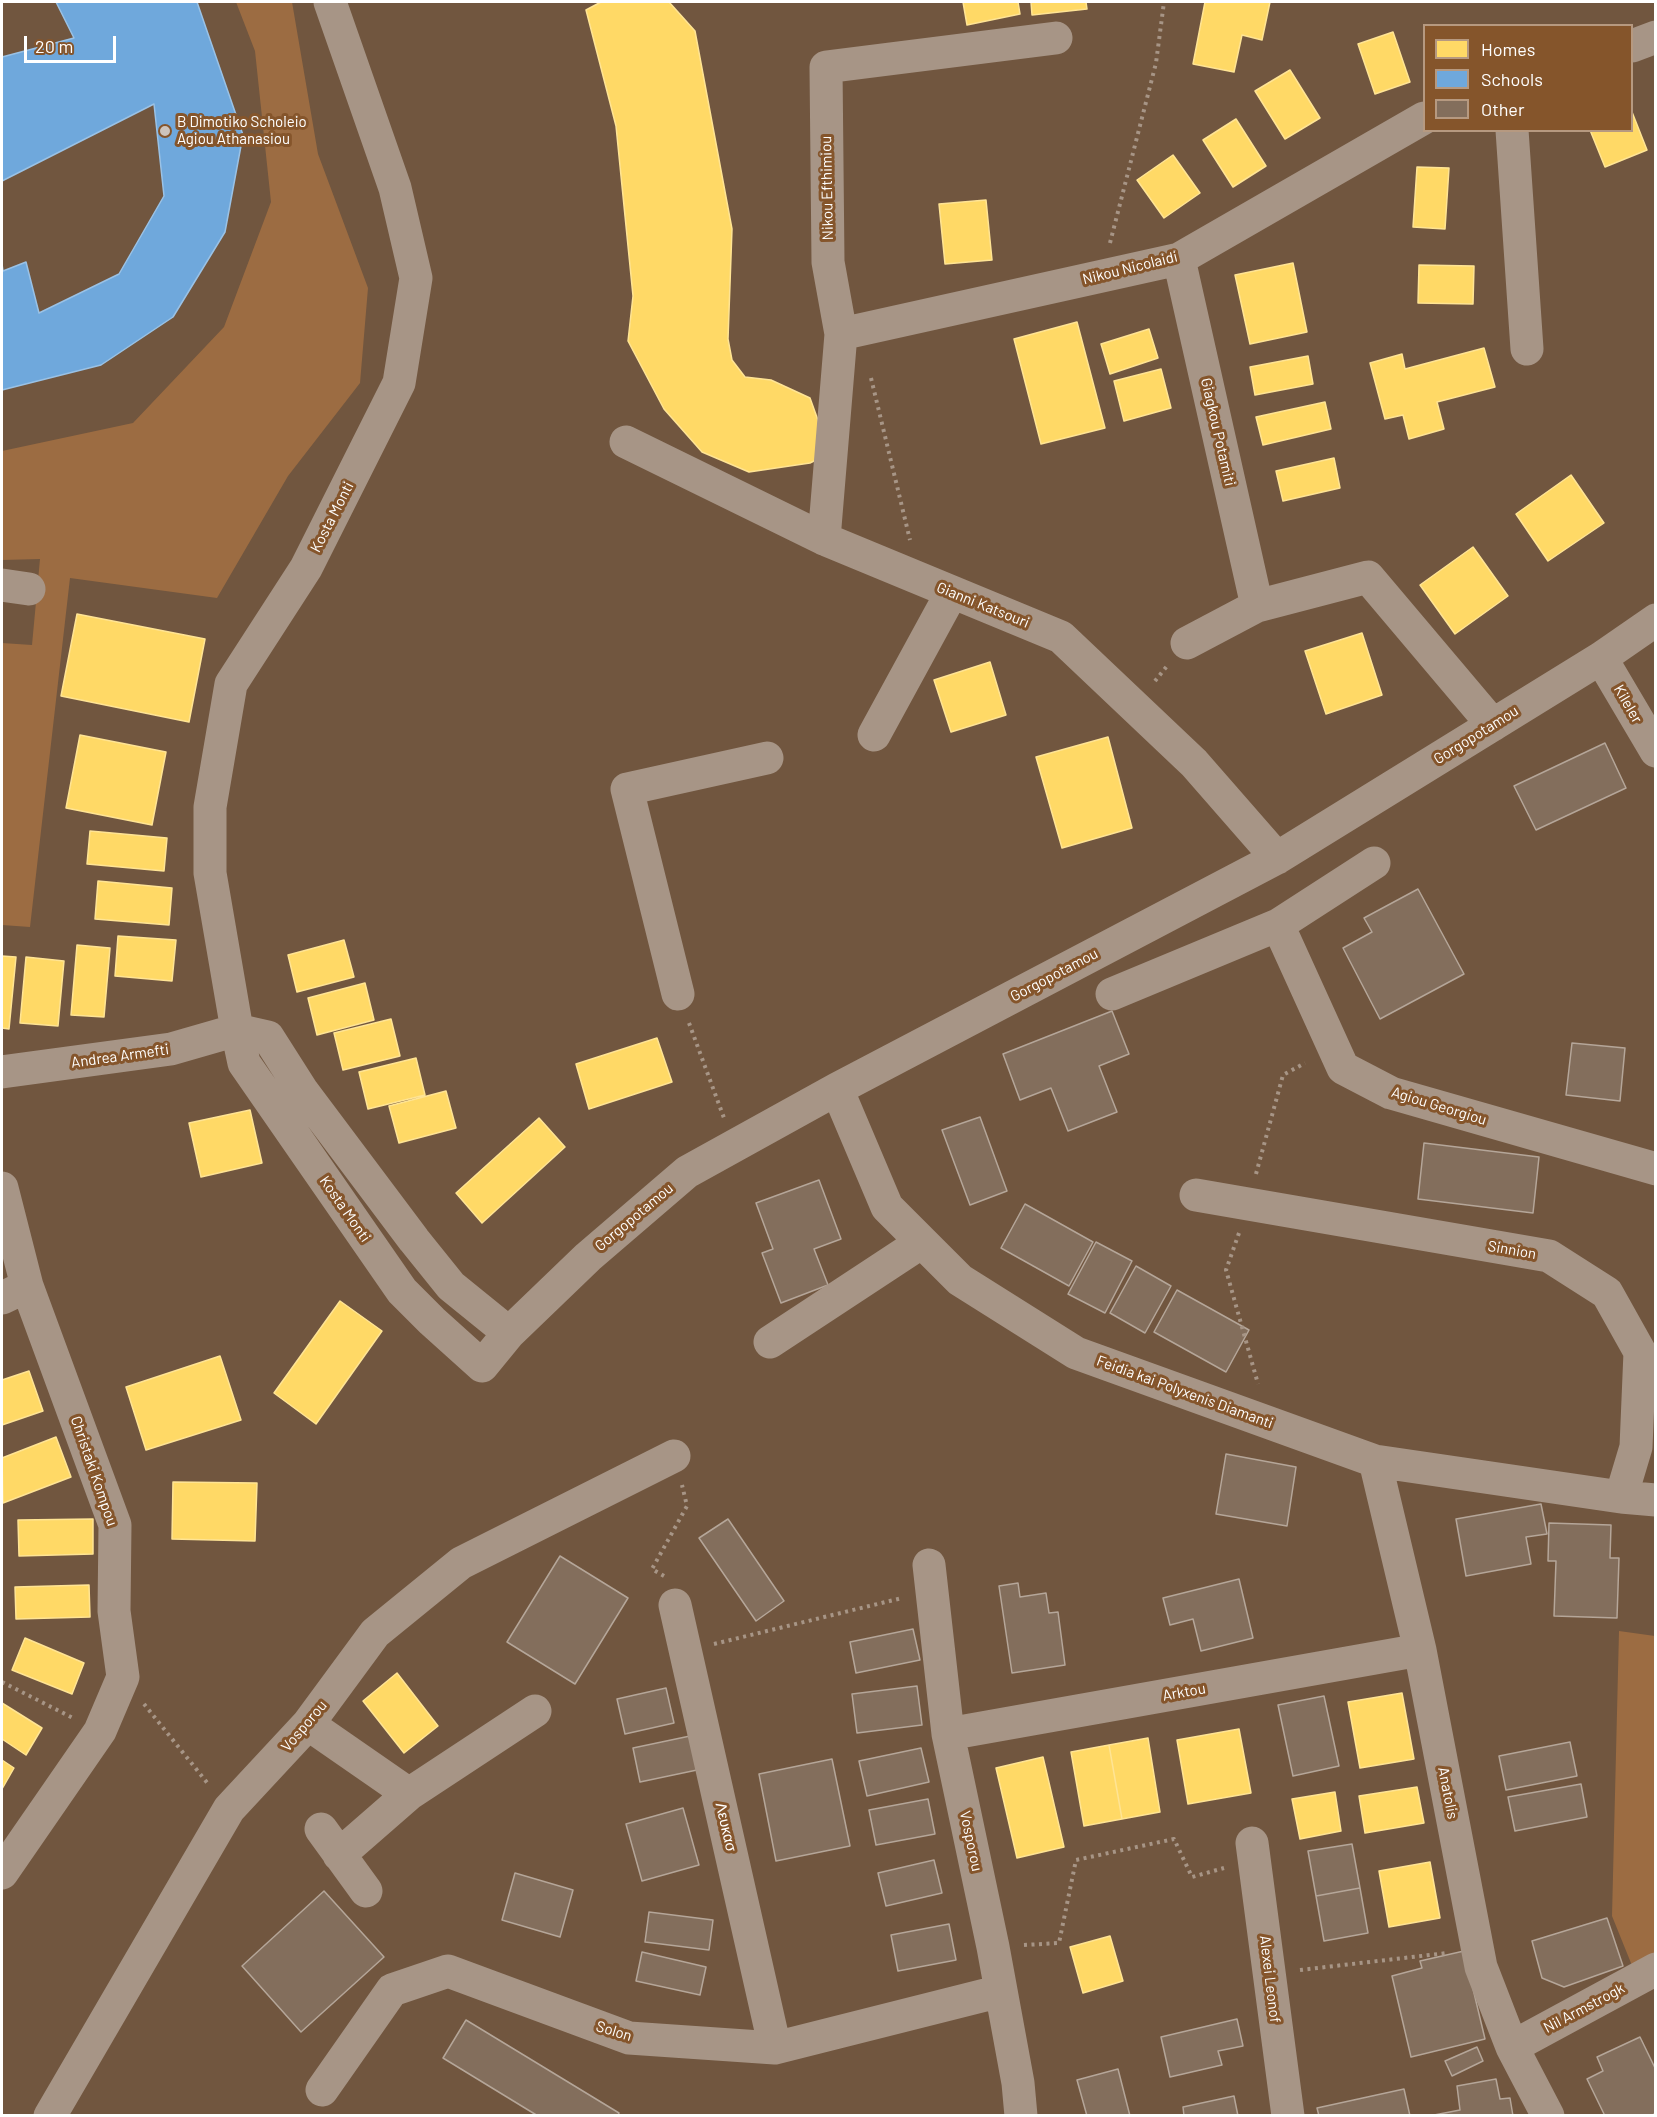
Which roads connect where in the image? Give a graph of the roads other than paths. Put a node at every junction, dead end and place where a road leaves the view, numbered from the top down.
1 (330, 2) edge
2 (1056, 38) dead end
3 (1656, 38) edge
4 (1633, 46) edge
5 (1423, 119) edge
6 (1512, 132) edge
7 (1179, 259) junction
8 (850, 332) junction
9 (1527, 349) dead end
10 (626, 442) dead end
11 (824, 539) junction
12 (952, 592) junction
13 (1257, 606) junction
14 (1656, 621) edge
15 (1187, 643) road end
16 (1601, 658) junction
17 (1493, 725) junction
18 (874, 735) dead end
19 (1653, 738) edge
20 (767, 758) dead end
21 (1277, 858) junction
22 (1374, 863) dead end
23 (1278, 925) junction
24 (678, 994) road end
25 (1112, 994) dead end
26 (237, 1030) junction
27 (2, 1072) edge
28 (837, 1089) junction
29 (1656, 1169) edge
30 (2, 1188) edge
31 (1196, 1195) dead end
32 (922, 1242) junction
33 (14, 1292) edge
34 (509, 1333) junction
35 (770, 1342) dead end
36 (482, 1366) joint
37 (674, 1456) road end
38 (1375, 1461) junction
39 (1621, 1497) junction
40 (1656, 1500) edge
41 (931, 1578) road end
42 (675, 1605) road end
43 (1420, 1650) junction
44 (535, 1711) dead end
45 (308, 1724) junction
46 (948, 1734) junction
47 (409, 1794) junction
48 (321, 1829) dead end
49 (1254, 1851) road end
50 (339, 1856) junction
51 (2, 1873) edge
52 (366, 1891) dead end
53 (1656, 1969) edge
54 (1001, 1991) junction
55 (1512, 2047) junction
56 (776, 2049) junction
57 (322, 2090) dead end
58 (50, 2115) edge
59 (1021, 2115) edge
60 (1288, 2115) edge
61 (1548, 2115) edge

1 - 26 street, Kosta Monti
2 - 8 street, Nikou Efthimiou
3 - 4 street
5 - 7 street, Nikou Nicolaidi
6 - 9 street
7 - 8 street, Nikou Nicolaidi
7 - 13 street, Giagkou Potamiti
8 - 11 street, Nikou Efthimiou
10 - 11 street, Gianni Katsouri
11 - 12 street, Gianni Katsouri
12 - 18 street
12 - 21 street, Gianni Katsouri
13 - 15 street
13 - 17 street
14 - 16 street, Gorgopotamou
16 - 17 street, Gorgopotamou
16 - 19 street, Kileler
17 - 21 street, Gorgopotamou
20 - 24 street
21 - 28 street, Gorgopotamou
22 - 23 street
23 - 25 street
23 - 29 street, Agiou Georgiou
26 - 27 street, Andrea Armefti
26 - 34 street
26 - 36 street, Kosta Monti
28 - 32 street, Feidia kai Polyxenis Diamanti
28 - 34 street, Gorgopotamou
30 - 33 street, Christaki Kompou
31 - 39 street, Sinnion
32 - 35 street
32 - 38 street, Feidia kai Polyxenis Diamanti
33 - 51 street, Christaki Kompou
34 - 36 street, Gorgopotamou
37 - 45 street, Vosporou
38 - 39 street, Feidia kai Polyxenis Diamanti
38 - 43 street, Anatolis
39 - 40 street, Feidia kai Polyxenis Diamanti
41 - 46 street, Vosporou
42 - 56 street, Λευκασ
43 - 46 street, Arktou
43 - 55 street, Anatolis
44 - 47 street
45 - 47 street
45 - 58 street, Vosporou
46 - 54 street, Vosporou
47 - 50 street
48 - 50 street
49 - 60 street, Alexei Leonof
50 - 52 street
53 - 55 street, Nil Armstrogk
54 - 56 street, Solon
54 - 59 street, Vosporou
55 - 61 street, Anatolis
56 - 57 street, Solon

